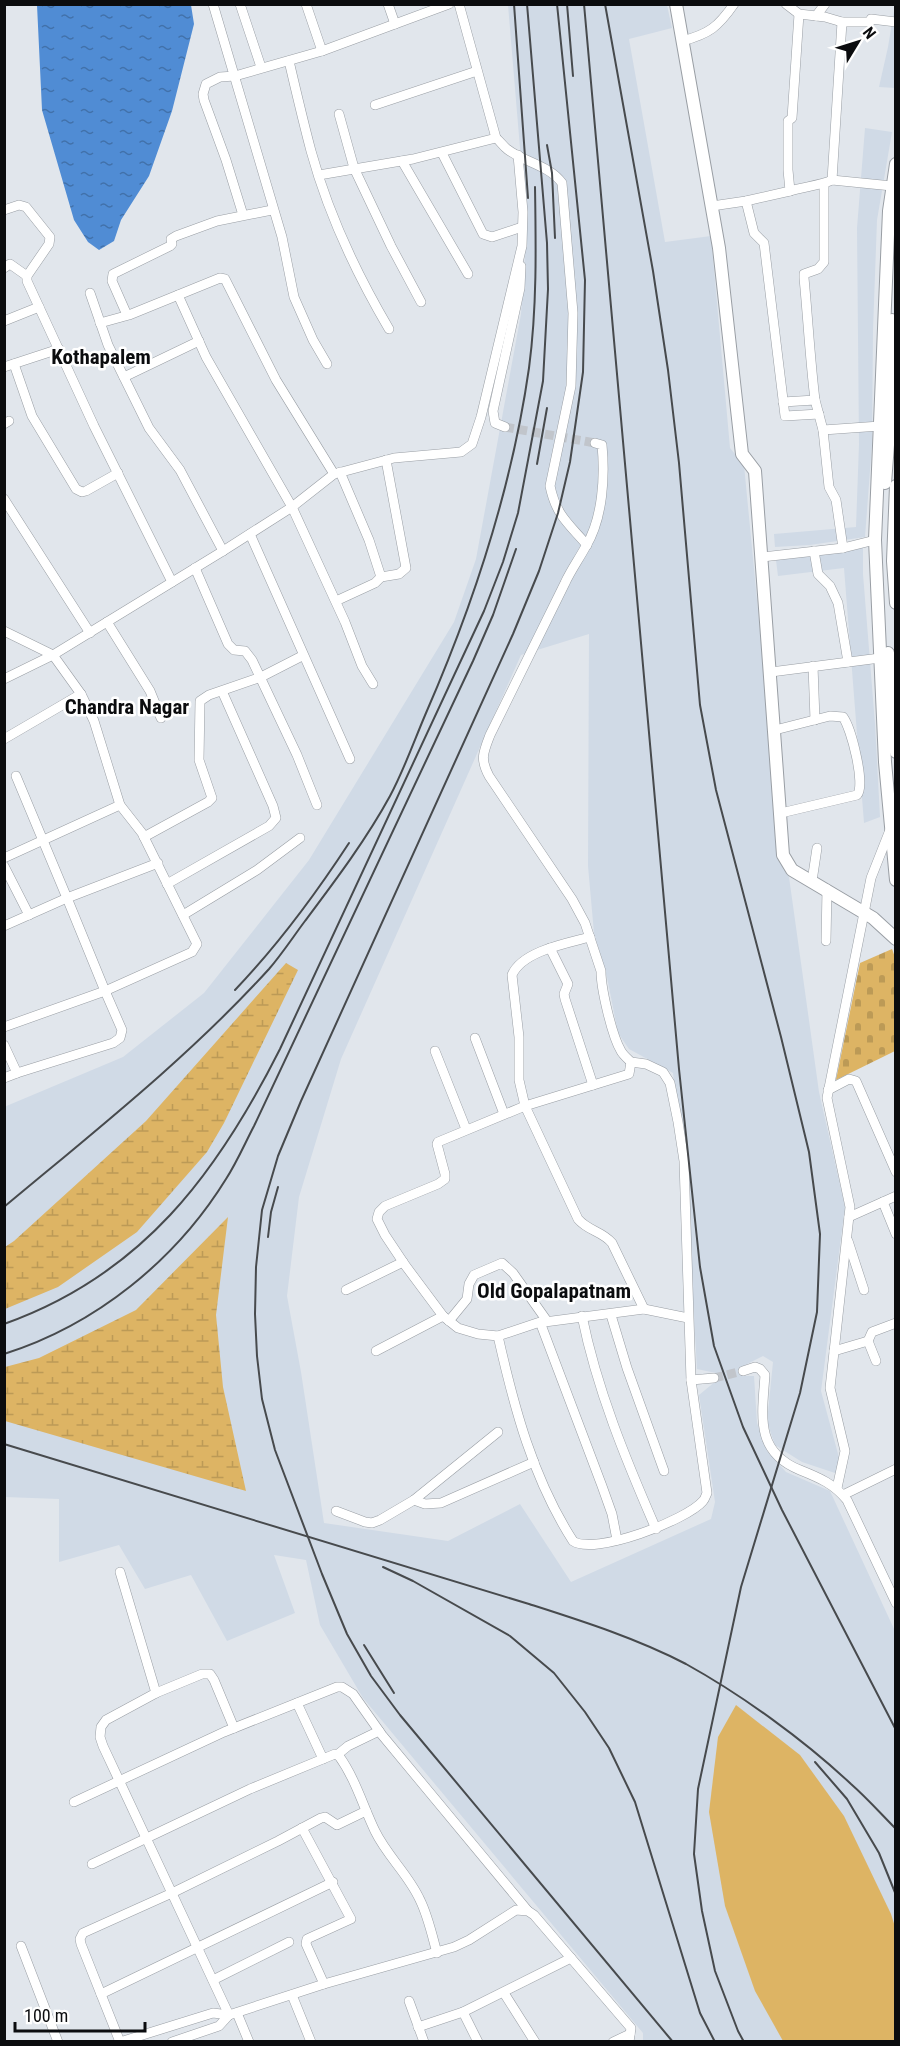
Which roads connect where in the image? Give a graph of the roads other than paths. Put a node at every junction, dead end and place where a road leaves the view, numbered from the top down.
1 (213, 4) edge
2 (240, 4) edge
3 (306, 4) edge
4 (388, 4) edge
5 (449, 4) edge
6 (459, 4) edge
7 (676, 4) edge
8 (734, 4) edge
9 (786, 4) edge
10 (825, 4) edge
11 (800, 14) junction
12 (816, 16) junction
13 (842, 22) junction
14 (896, 22) edge
15 (395, 24) junction
16 (682, 41) junction
17 (322, 51) junction
18 (289, 61) junction
19 (261, 67) junction
20 (477, 71) junction
21 (235, 76) junction
22 (375, 105) dead end
23 (339, 114) dead end
24 (496, 138) junction
25 (442, 153) junction
26 (518, 155) junction
27 (402, 161) junction
28 (896, 164) edge
29 (354, 168) junction
30 (319, 176) junction
31 (828, 182) junction
32 (892, 186) junction
33 (790, 191) junction
34 (746, 201) junction
35 (712, 206) junction
36 (4, 210) edge
37 (272, 210) junction
38 (243, 215) junction
39 (522, 227) junction
40 (896, 244) edge
41 (522, 246) junction
42 (4, 268) edge
43 (468, 274) dead end
44 (27, 276) junction
45 (90, 293) dead end
46 (178, 295) junction
47 (422, 302) dead end
48 (39, 307) junction
49 (126, 315) junction
50 (4, 321) edge
51 (100, 323) junction
52 (389, 328) dead end
53 (199, 341) junction
54 (59, 349) junction
55 (327, 364) dead end
56 (9, 365) edge
57 (124, 377) junction
58 (815, 400) junction
59 (783, 402) junction
60 (819, 414) junction
61 (880, 426) junction
62 (505, 427) dead end
63 (822, 430) junction
64 (595, 442) dead end
65 (386, 460) junction
66 (118, 473) junction
67 (337, 473) junction
68 (896, 486) edge
69 (4, 499) edge
70 (292, 507) junction
71 (250, 534) junction
72 (875, 540) junction
73 (587, 545) junction
74 (843, 548) junction
75 (223, 551) junction
76 (814, 551) junction
77 (762, 557) junction
78 (195, 568) junction
79 (381, 577) junction
80 (172, 582) junction
81 (336, 601) junction
82 (896, 603) edge
83 (107, 622) junction
84 (4, 631) edge
85 (90, 633) junction
86 (52, 655) junction
87 (302, 656) junction
88 (880, 658) junction
89 (849, 662) junction
90 (813, 666) junction
91 (771, 672) junction
92 (261, 677) junction
93 (4, 679) edge
94 (373, 684) dead end
95 (222, 691) junction
96 (81, 694) junction
97 (161, 718) dead end
98 (815, 720) junction
99 (775, 730) junction
100 (4, 739) edge
101 (896, 752) edge
102 (350, 759) dead end
103 (16, 776) dead end
104 (120, 805) junction
105 (317, 805) dead end
106 (782, 813) junction
107 (890, 828) junction
108 (144, 837) junction
109 (300, 838) dead end
110 (42, 841) junction
111 (816, 848) dead end
112 (4, 858) edge
113 (158, 863) junction
114 (4, 867) edge
115 (896, 880) edge
116 (812, 881) junction
117 (167, 884) junction
118 (827, 889) junction
119 (67, 898) junction
120 (864, 912) junction
121 (28, 915) junction
122 (183, 915) junction
123 (4, 926) edge
124 (590, 937) junction
125 (896, 939) edge
126 (826, 941) dead end
127 (550, 948) junction
128 (105, 991) junction
129 (4, 1027) edge
130 (476, 1038) dead end
131 (4, 1045) edge
132 (435, 1051) dead end
133 (630, 1062) junction
134 (17, 1073) junction
135 (4, 1078) edge
136 (593, 1085) junction
137 (828, 1090) junction
138 (525, 1106) junction
139 (504, 1114) junction
140 (466, 1129) junction
141 (896, 1172) edge
142 (896, 1196) edge
143 (883, 1202) junction
144 (849, 1217) junction
145 (896, 1234) edge
146 (846, 1236) junction
147 (403, 1262) junction
148 (346, 1290) dead end
149 (864, 1290) dead end
150 (644, 1309) junction
151 (611, 1315) junction
152 (582, 1316) junction
153 (446, 1318) junction
154 (688, 1318) junction
155 (543, 1322) junction
156 (896, 1323) edge
157 (498, 1336) junction
158 (868, 1341) junction
159 (376, 1351) dead end
160 (834, 1351) junction
161 (876, 1361) dead end
162 (743, 1371) tunnel mouth
163 (714, 1378) tunnel mouth
164 (691, 1380) junction
165 (498, 1432) dead end
166 (534, 1462) junction
167 (896, 1469) edge
168 (664, 1471) dead end
169 (840, 1492) junction
170 (414, 1500) junction
171 (336, 1511) dead end
172 (656, 1529) junction
173 (617, 1540) junction
174 (120, 1572) dead end
175 (896, 1603) edge
176 (156, 1693) junction
177 (297, 1703) junction
178 (234, 1728) junction
179 (379, 1731) junction
180 (337, 1755) junction
181 (323, 1759) junction
182 (118, 1781) junction
183 (74, 1802) dead end
184 (366, 1811) junction
185 (302, 1828) junction
186 (145, 1837) junction
187 (92, 1864) dead end
188 (333, 1882) junction
189 (172, 1893) junction
190 (528, 1911) junction
191 (289, 1942) dead end
192 (21, 1946) dead end
193 (198, 1947) junction
194 (437, 1953) junction
195 (571, 1958) junction
196 (213, 1980) junction
197 (324, 1984) junction
198 (504, 1993) junction
199 (101, 1994) junction
200 (292, 1995) junction
201 (409, 2001) dead end
202 (463, 2012) junction
203 (233, 2014) junction
204 (418, 2027) junction
205 (629, 2038) edge
206 (120, 2041) edge
207 (179, 2041) edge
208 (58, 2042) edge
209 (249, 2042) edge
210 (311, 2042) edge
211 (424, 2042) edge
212 (478, 2042) edge
213 (535, 2042) edge
214 (613, 2042) edge

1 - 21 street
2 - 19 street
3 - 17 street
4 - 15 street
5 - 15 street
6 - 20 street
7 - 16 main road
8 - 16 street
9 - 11 street
10 - 12 street
11 - 12 street
11 - 33 street
12 - 13 street
13 - 14 street
13 - 31 street
15 - 17 street
16 - 35 main road
17 - 18 street
18 - 19 street
18 - 30 street
19 - 21 street
20 - 22 street
20 - 24 street
21 - 37 street
21 - 38 street
23 - 29 street
24 - 25 street
24 - 26 street
25 - 27 street
25 - 39 street
26 - 39 street
26 - 73 street
27 - 29 street
27 - 43 street
28 - 32 main road
29 - 30 street
29 - 47 street
30 - 52 street
31 - 32 street
31 - 33 street
31 - 58 street
32 - 61 main road
33 - 34 street
34 - 35 street
34 - 59 street
35 - 77 main road
36 - 44 street
37 - 38 street
37 - 55 street
38 - 49 street
39 - 41 street
40 - 101 main road
41 - 62 street
41 - 65 street
42 - 44 street
44 - 48 street
45 - 51 street
46 - 49 street
46 - 53 street
46 - 67 street
48 - 50 street
48 - 54 street
49 - 51 street
51 - 57 street
53 - 57 street
53 - 70 street
54 - 56 street
54 - 66 street
56 - 66 street
57 - 75 street
58 - 59 street
58 - 60 street
59 - 60 street
60 - 63 street
61 - 63 street
61 - 72 main road
63 - 74 street
64 - 73 street
65 - 67 street
65 - 79 street
66 - 80 street
67 - 70 street
67 - 79 street
68 - 82 main road
69 - 85 street
70 - 71 street
70 - 81 street
71 - 75 street
71 - 87 street
72 - 74 street
72 - 88 main road
73 - 124 street
74 - 76 street
75 - 78 street
76 - 77 street
76 - 89 street
77 - 91 main road
78 - 80 street
78 - 92 street
79 - 81 street
80 - 83 street
81 - 94 street
83 - 85 street
83 - 97 street
84 - 86 street
85 - 86 street
86 - 93 street
86 - 96 street
87 - 92 street
87 - 102 street
88 - 89 street
88 - 107 main road
89 - 90 street
90 - 91 street
90 - 98 street
91 - 99 main road
92 - 95 street
92 - 105 street
95 - 108 street
95 - 117 street
96 - 100 street
96 - 104 street
98 - 99 street
98 - 106 street
99 - 106 main road
103 - 110 street
104 - 108 street
104 - 110 street
106 - 116 main road
107 - 115 main road
107 - 120 street
108 - 113 street
109 - 122 street
110 - 112 street
110 - 119 street
111 - 116 street
113 - 117 street
113 - 119 street
114 - 121 street
116 - 118 main road
117 - 122 street
118 - 120 main road
118 - 126 street
119 - 121 street
119 - 128 street
120 - 125 main road
120 - 137 street
121 - 123 street
122 - 128 street
124 - 127 street
124 - 133 street
127 - 136 street
127 - 138 street
128 - 129 street
128 - 134 street
130 - 139 street
131 - 134 street
132 - 140 street
133 - 136 street
133 - 154 street
134 - 135 street
136 - 138 street
137 - 141 street
137 - 144 street
138 - 139 street
138 - 150 street
139 - 140 street
140 - 147 street
142 - 143 street
143 - 144 street
143 - 145 street
144 - 146 street
146 - 149 street
146 - 160 street
147 - 148 street
147 - 153 street
150 - 151 street
150 - 154 street
151 - 152 street
151 - 168 street
152 - 155 street
152 - 172 street
153 - 155 street
153 - 157 street
153 - 159 street
154 - 164 street
155 - 157 street
155 - 173 street
156 - 158 street
157 - 166 street
158 - 160 street
158 - 161 street
160 - 169 street
162 - 169 street
163 - 164 street
164 - 172 street
165 - 170 street
166 - 170 street
166 - 173 street
167 - 169 street
169 - 175 street
170 - 171 street
172 - 173 street
174 - 176 street
176 - 178 street
176 - 182 street
177 - 178 street
177 - 179 street
177 - 181 street
178 - 182 street
179 - 180 street
179 - 190 street
180 - 181 street
180 - 184 street
181 - 186 street
182 - 183 street
182 - 186 street
184 - 185 street
184 - 194 street
185 - 188 street
185 - 189 street
186 - 187 street
186 - 189 street
188 - 193 street
188 - 197 street
189 - 193 street
189 - 199 street
190 - 194 street
190 - 195 street
191 - 196 street
192 - 208 street
193 - 196 street
193 - 199 street
194 - 197 street
195 - 198 street
195 - 205 street
196 - 203 street
197 - 200 street
198 - 202 street
198 - 213 street
199 - 206 street
200 - 203 street
200 - 210 street
201 - 204 street
202 - 204 street
202 - 212 street
203 - 206 street
203 - 207 street
203 - 209 street
204 - 211 street
205 - 214 street

